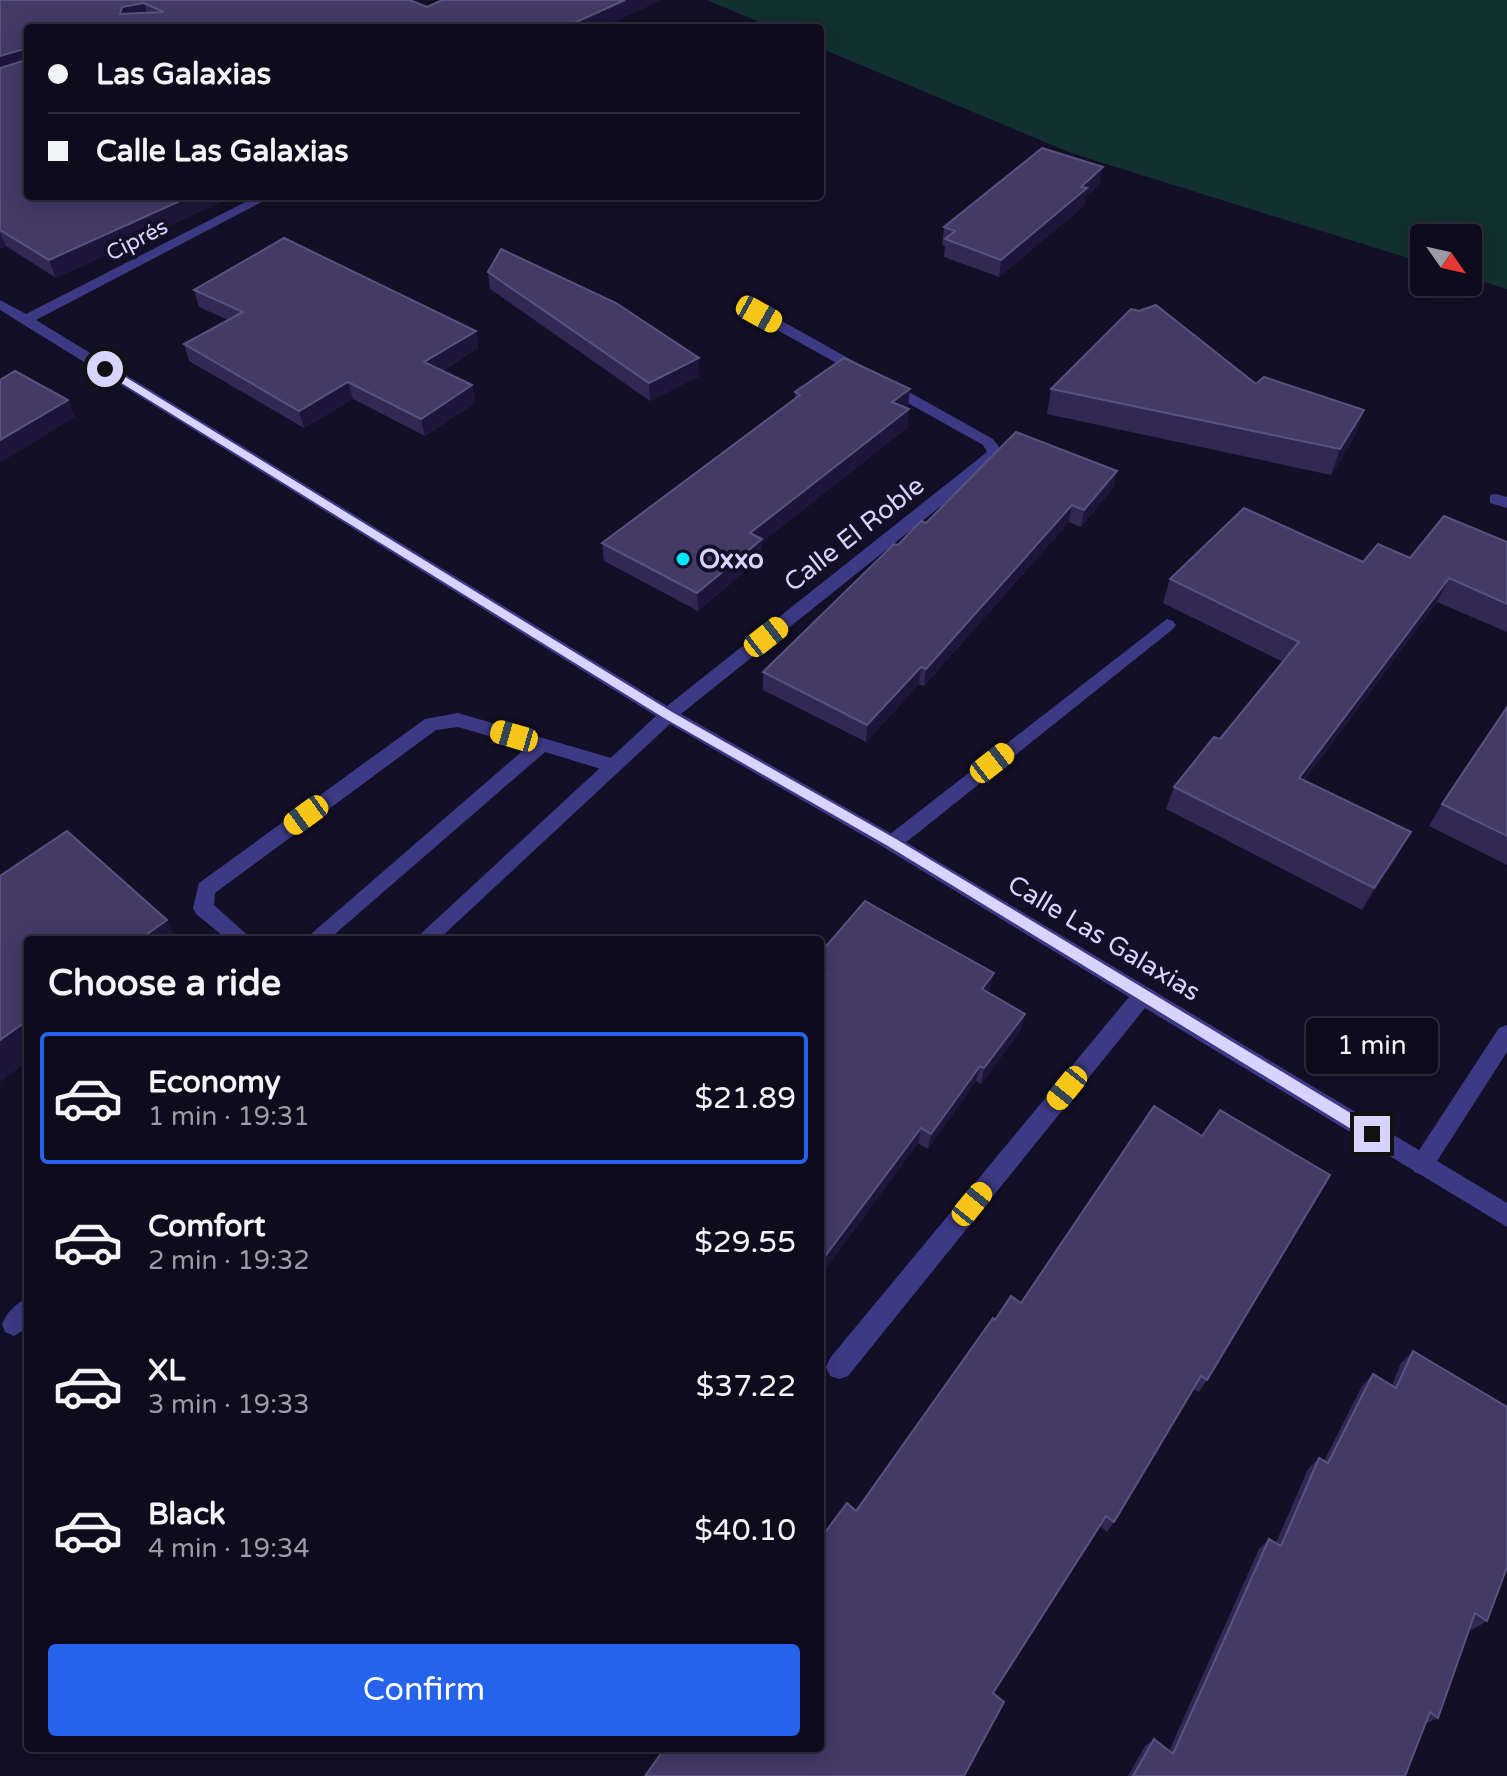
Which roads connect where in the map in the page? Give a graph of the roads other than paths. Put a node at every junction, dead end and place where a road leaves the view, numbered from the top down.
1 (259, 200) edge
2 (0, 304) edge
3 (759, 314) dead end
4 (25, 320) junction
5 (1167, 625) dead end
6 (668, 715) junction
7 (542, 744) junction
8 (611, 765) junction
9 (892, 843) junction
10 (238, 936) edge
11 (319, 936) edge
12 (428, 936) edge
13 (1143, 995) junction
14 (1507, 1034) edge
15 (1422, 1165) junction
16 (1507, 1216) edge
17 (839, 1367) dead end

1 - 4 street, Ciprés
2 - 4 street, Calle Las Galaxias
3 - 6 street, Calle El Roble
4 - 6 street, Calle Las Galaxias
5 - 9 street
6 - 8 street, Calle El Roble
6 - 9 street, Calle Las Galaxias
7 - 8 street
7 - 10 street
7 - 11 street
8 - 12 street, Calle El Roble
9 - 13 street, Calle Las Galaxias
13 - 15 street, Calle Las Galaxias
13 - 17 street
14 - 15 street
15 - 16 street, Calle Las Galaxias

